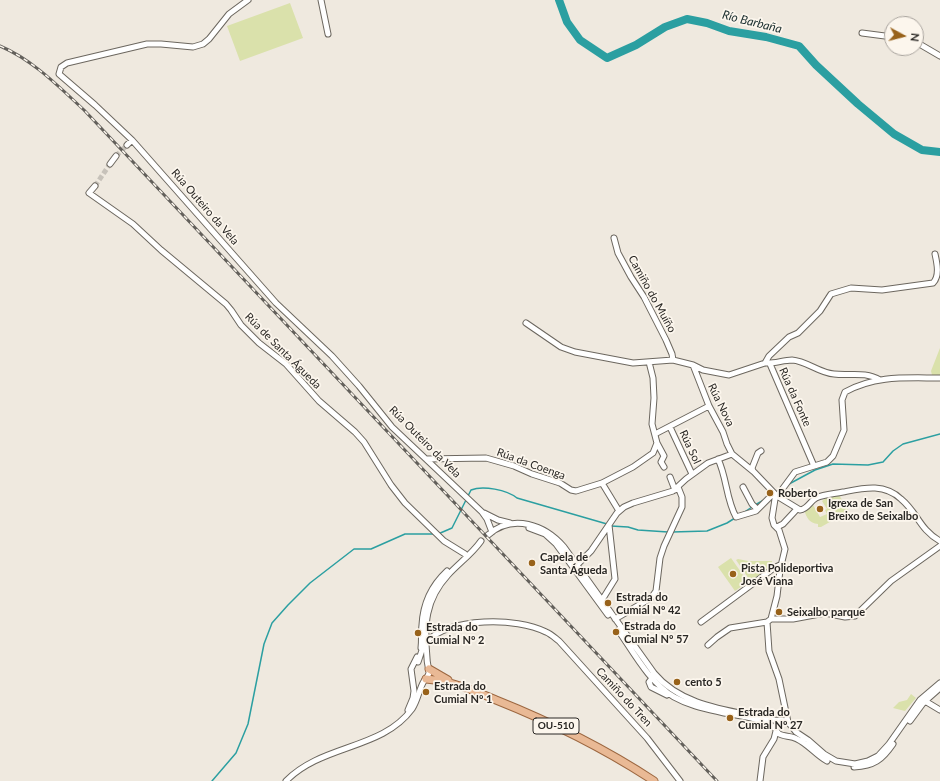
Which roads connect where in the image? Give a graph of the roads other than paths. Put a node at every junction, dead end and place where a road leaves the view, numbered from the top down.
1 (248, 0) edge
2 (321, 0) edge
3 (862, 33) dead end
4 (328, 34) dead end
5 (884, 36) edge
6 (924, 47) edge
7 (940, 56) edge
8 (132, 140) junction
9 (127, 146) tunnel mouth
10 (116, 156) tunnel mouth
11 (110, 164) tunnel mouth
12 (95, 186) dead end
13 (614, 238) dead end
14 (935, 254) dead end
15 (526, 323) dead end
16 (673, 360) junction
17 (649, 362) junction
18 (767, 363) junction
19 (692, 365) junction
20 (940, 378) edge
21 (880, 380) junction
22 (709, 406) junction
23 (670, 427) junction
24 (655, 434) junction
25 (657, 443) junction
26 (761, 451) dead end
27 (732, 454) junction
28 (426, 459) junction
29 (718, 460) junction
30 (814, 466) junction
31 (664, 467) dead end
32 (754, 472) junction
33 (692, 474) junction
34 (670, 477) dead end
35 (602, 483) junction
36 (743, 487) dead end
37 (676, 489) junction
38 (777, 496) junction
39 (757, 509) junction
40 (797, 509) junction
41 (619, 511) junction
42 (482, 512) junction
43 (511, 523) junction
44 (610, 525) junction
45 (504, 526) junction
46 (777, 527) junction
47 (486, 537) junction
48 (940, 541) edge
49 (940, 546) edge
50 (561, 550) junction
51 (465, 554) junction
52 (782, 564) junction
53 (576, 565) junction
54 (595, 597) junction
55 (602, 600) junction
56 (615, 619) junction
57 (769, 621) junction
58 (701, 622) dead end
59 (426, 642) junction
60 (708, 645) dead end
61 (644, 659) junction
62 (416, 663) junction
63 (428, 667) junction
64 (412, 677) junction
65 (653, 677) junction
66 (425, 679) junction
67 (453, 683) junction
68 (658, 686) junction
69 (940, 686) edge
70 (926, 700) junction
71 (691, 701) junction
72 (940, 710) edge
73 (405, 716) junction
74 (784, 720) junction
75 (791, 727) junction
76 (776, 730) junction
77 (784, 736) junction
78 (774, 739) junction
79 (286, 781) edge
80 (654, 781) edge
81 (680, 781) edge
82 (760, 781) edge

1 - 8 street, Rúa Outeiro da Vela
2 - 4 street
3 - 5 street
6 - 7 street
8 - 9 street
8 - 28 street, Rúa Outeiro da Vela
10 - 11 street
12 - 51 street, Rúa de Santa Águeda
13 - 16 street, Camiño do Muíño
14 - 18 street
15 - 17 street, Rúa da Fonte
16 - 17 street, Rúa da Fonte
16 - 19 street, Rúa da Fonte
17 - 24 street
18 - 19 street, Rúa da Fonte
18 - 21 street
18 - 30 street, Rúa da Fonte
19 - 22 street, Rúa Nova
20 - 21 street
21 - 30 street
22 - 23 street
22 - 27 street, Rúa Nova
23 - 24 street
23 - 33 street, Rúa Sol
24 - 25 street
25 - 31 street
25 - 35 street, Rúa da Coenga
26 - 32 street
27 - 29 street
27 - 32 street
28 - 35 street, Rúa da Coenga
28 - 42 street, Rúa Outeiro da Vela
29 - 33 street
29 - 39 street
30 - 38 street
32 - 38 street
33 - 37 street
34 - 37 street
35 - 41 street
36 - 39 street
37 - 41 street
37 - 56 street
38 - 39 street
38 - 40 street
38 - 46 street
40 - 46 street
40 - 48 street
41 - 44 street
42 - 43 street
42 - 47 street
43 - 45 street
43 - 53 street
44 - 53 street
44 - 55 street
45 - 47 street
45 - 50 street
46 - 52 street
47 - 51 street
47 - 59 street
49 - 57 street
50 - 53 street
50 - 54 street
51 - 62 street
52 - 57 street
52 - 58 street
53 - 54 street
53 - 55 street
54 - 65 street
55 - 56 street
56 - 61 street
57 - 60 street
57 - 74 street
59 - 62 street
59 - 63 street
59 - 81 street, Camiño do Tren
61 - 65 street
61 - 71 street
62 - 63 street
62 - 64 street
63 - 66 street
63 - 67 main road
64 - 66 street
64 - 73 street
65 - 68 street
66 - 67 main road
66 - 73 street
67 - 80 main road, OU-510
68 - 71 street
68 - 76 street
69 - 70 street
69 - 75 street
70 - 72 street
70 - 77 street
71 - 74 street
73 - 79 street
74 - 75 street
74 - 76 street
75 - 77 street
76 - 77 street
76 - 78 street
77 - 78 street
78 - 82 street

